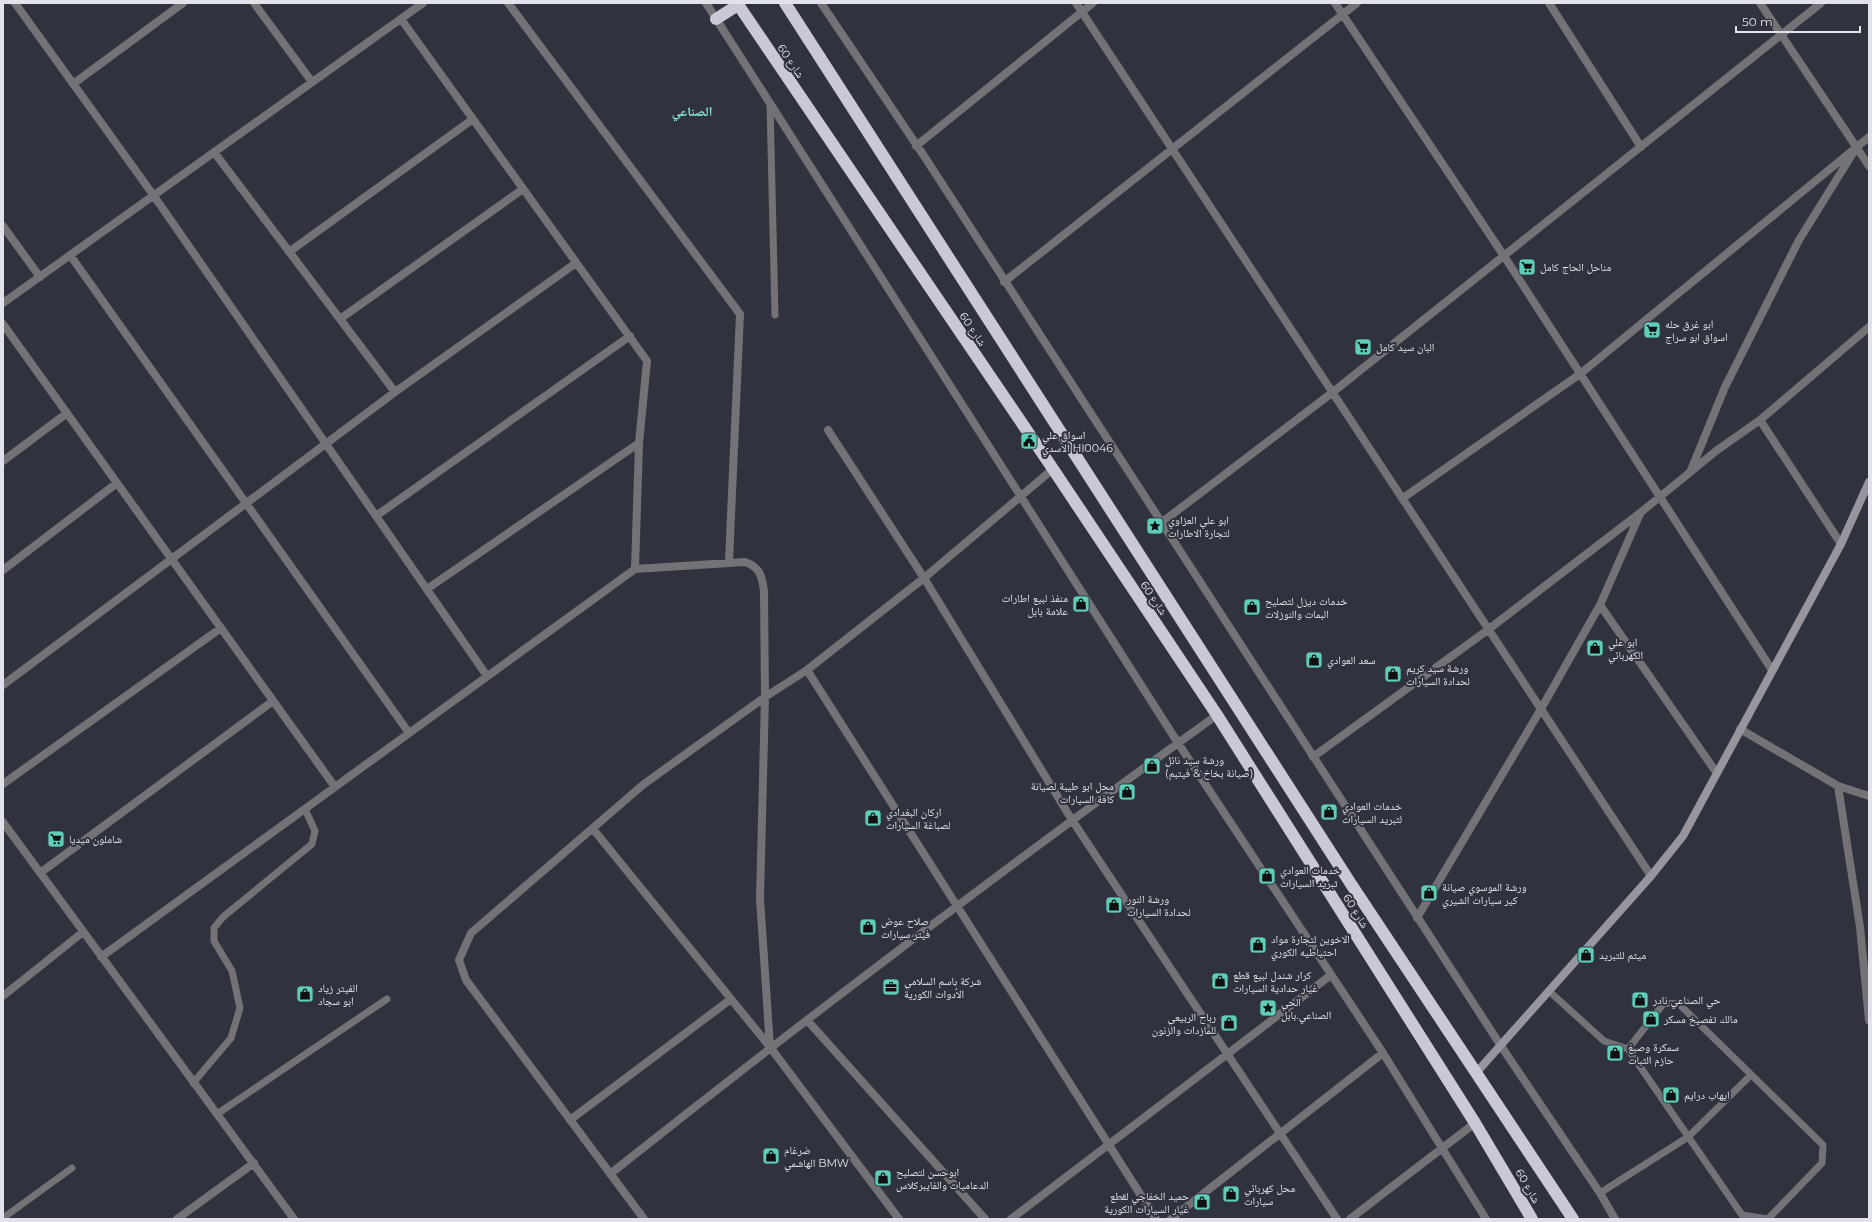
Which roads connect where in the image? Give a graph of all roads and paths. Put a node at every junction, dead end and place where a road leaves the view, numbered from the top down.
1 (15, 3) edge
2 (183, 3) edge
3 (254, 3) edge
4 (508, 3) edge
5 (706, 3) edge
6 (785, 3) edge
7 (821, 3) edge
8 (1076, 3) edge
9 (1093, 3) edge
10 (1335, 3) edge
11 (1357, 3) edge
12 (1549, 3) edge
13 (1760, 3) edge
14 (1821, 3) edge
15 (737, 4) edge
16 (417, 5) edge
17 (1081, 12) junction
18 (1342, 15) junction
19 (401, 19) junction
20 (716, 19) junction
21 (1781, 35) junction
22 (312, 82) junction
23 (73, 84) junction
24 (770, 104) junction
25 (473, 119) junction
26 (1869, 137) edge
27 (916, 146) junction
28 (1641, 147) junction
29 (1856, 148) junction
30 (1172, 149) junction
31 (214, 152) junction
32 (1869, 166) edge
33 (523, 189) junction
34 (154, 196) junction
35 (3, 226) edge
36 (289, 252) junction
37 (70, 255) junction
38 (1504, 256) junction
39 (576, 263) junction
40 (40, 277) junction
41 (1004, 282) junction
42 (3, 304) edge
43 (775, 315) dead end
44 (340, 319) junction
45 (3, 324) edge
46 (1869, 327) edge
47 (630, 336) junction
48 (1580, 374) junction
49 (395, 392) junction
50 (1333, 392) junction
51 (67, 413) junction
52 (1760, 420) junction
53 (828, 430) dead end
54 (639, 443) junction
55 (328, 444) junction
56 (3, 462) edge
57 (1053, 469) junction
58 (1691, 471) junction
59 (1869, 482) edge
60 (117, 483) junction
61 (1020, 496) junction
62 (1660, 497) junction
63 (1403, 498) junction
64 (246, 503) junction
65 (1640, 513) junction
66 (376, 516) junction
67 (1161, 523) junction
68 (1841, 544) junction
69 (172, 559) junction
70 (728, 561) junction
71 (635, 569) junction
72 (3, 570) edge
73 (924, 578) junction
74 (427, 589) junction
75 (1600, 604) junction
76 (221, 628) junction
77 (1489, 629) junction
78 (807, 670) junction
79 (1772, 670) junction
80 (488, 676) junction
81 (3, 685) edge
82 (765, 697) junction
83 (273, 701) junction
84 (1541, 709) junction
85 (1217, 715) junction
86 (1740, 729) junction
87 (409, 733) junction
88 (1178, 743) junction
89 (1313, 757) junction
90 (1716, 772) junction
91 (3, 784) edge
92 (1838, 786) junction
93 (335, 787) junction
94 (1869, 796) edge
95 (305, 809) junction
96 (1072, 820) junction
97 (3, 822) edge
98 (593, 829) junction
99 (40, 873) junction
100 (1651, 876) junction
101 (958, 905) junction
102 (1418, 918) junction
103 (83, 932) junction
104 (101, 957) junction
105 (1331, 975) junction
106 (1548, 991) junction
107 (3, 996) edge
108 (387, 999) dead end
109 (731, 999) junction
110 (807, 1020) junction
111 (1869, 1020) edge
112 (1501, 1046) junction
113 (770, 1047) junction
114 (1628, 1049) junction
115 (1383, 1053) junction
116 (1228, 1055) junction
117 (1476, 1073) junction
118 (1751, 1074) junction
119 (193, 1083) junction
120 (217, 1114) junction
121 (570, 1120) junction
122 (1475, 1123) junction
123 (1280, 1134) junction
124 (1688, 1137) junction
125 (1109, 1146) junction
126 (1442, 1147) junction
127 (254, 1162) junction
128 (72, 1168) dead end
129 (610, 1174) junction
130 (1600, 1193) junction
131 (3, 1218) edge
132 (177, 1219) edge
133 (294, 1219) edge
134 (644, 1219) edge
135 (899, 1219) edge
136 (985, 1219) edge
137 (1011, 1219) edge
138 (1156, 1219) edge
139 (1171, 1219) edge
140 (1337, 1219) edge
141 (1350, 1219) edge
142 (1486, 1219) edge
143 (1532, 1219) edge
144 (1573, 1219) edge
145 (1615, 1219) edge

1 - 23 street
2 - 23 street
3 - 22 street
4 - 70 street
5 - 20 street
6 - 117 highway, شارع 60
7 - 27 street
8 - 17 street
9 - 17 street
10 - 18 street
11 - 18 street
12 - 28 street
13 - 21 street
14 - 21 street
15 - 20 highway
15 - 57 highway, شارع 60
16 - 19 street
17 - 27 street
17 - 30 street
18 - 30 street
18 - 38 street
19 - 22 street
19 - 25 street
20 - 24 street
21 - 28 street
21 - 29 street
22 - 31 street
23 - 34 street
24 - 43 lane
24 - 61 street
25 - 33 street
25 - 36 street
26 - 29 street
27 - 41 street
28 - 38 street
29 - 32 street
29 - 48 street
29 - 58 street
30 - 41 street
30 - 50 street
31 - 34 street
31 - 36 street
33 - 39 street
33 - 44 street
34 - 37 street
34 - 55 street
35 - 40 street
36 - 44 street
37 - 40 street
37 - 64 street
38 - 48 street
38 - 50 street
39 - 47 street
39 - 49 street
40 - 42 street
41 - 67 street
44 - 49 street
45 - 51 street
46 - 52 street
47 - 54 street
47 - 66 street
48 - 62 street
48 - 63 street
49 - 55 street
50 - 63 street
50 - 67 street
51 - 56 street
51 - 60 street
52 - 58 street
52 - 68 street
53 - 73 street
54 - 71 street
54 - 74 street
55 - 64 street
55 - 66 street
57 - 61 street
57 - 85 highway, شارع 60
58 - 62 street
59 - 68 street
60 - 69 street
60 - 72 street
61 - 73 street
61 - 88 street
62 - 65 street
62 - 79 street
63 - 77 street
64 - 69 street
64 - 87 street
65 - 75 street
65 - 77 street
66 - 74 street
67 - 89 street
68 - 79 street
69 - 76 street
69 - 81 street
70 - 71 street
70 - 82 street
71 - 80 street
73 - 78 street
73 - 96 street
74 - 80 street
75 - 84 street
75 - 90 street
76 - 83 street
76 - 91 street
77 - 84 street
77 - 89 street
78 - 82 street
78 - 101 street
79 - 86 street
80 - 87 street
82 - 98 street
82 - 113 street
83 - 93 street
83 - 99 street
84 - 100 street
84 - 102 street
85 - 88 street
85 - 122 highway, شارع 60
86 - 90 street
86 - 92 street
87 - 93 street
88 - 96 street
88 - 105 street
89 - 102 street
90 - 100 street
92 - 94 street
92 - 111 street
93 - 95 street
95 - 104 street
95 - 119 lane
96 - 101 street
96 - 116 street
97 - 99 street
98 - 109 street
98 - 121 street
99 - 103 street
100 - 106 street
101 - 110 street
101 - 125 street
102 - 112 street
103 - 104 street
103 - 107 street
104 - 119 street
105 - 115 street
105 - 116 street
106 - 112 street
106 - 114 lane
108 - 120 lane
109 - 113 street
109 - 121 street
110 - 113 street
110 - 136 street
112 - 117 street
112 - 130 street
113 - 129 street
113 - 135 street
114 - 118 lane
114 - 124 lane
115 - 123 street
115 - 126 street
116 - 123 street
116 - 125 street
117 - 144 highway, شارع 60
118 - 124 lane
118 - 124 lane
119 - 120 street
120 - 127 street
121 - 129 street
122 - 126 street
122 - 143 highway, شارع 60
123 - 139 street
123 - 140 street
124 - 130 lane
125 - 137 street
125 - 138 street
126 - 141 street
126 - 142 street
127 - 132 street
127 - 133 street
128 - 131 lane
129 - 134 street
130 - 145 street

